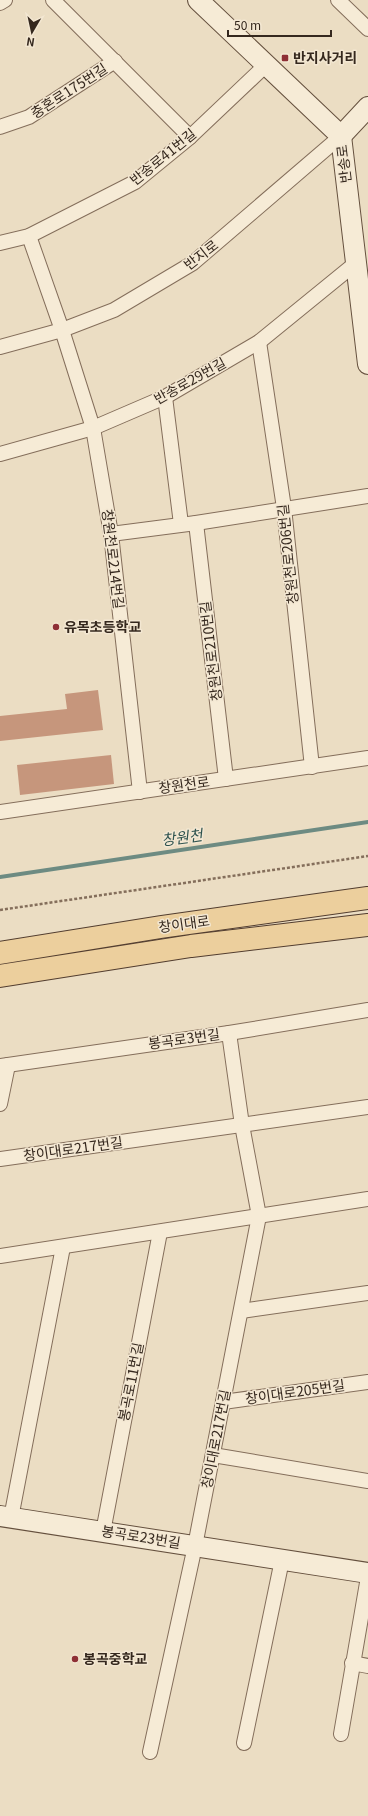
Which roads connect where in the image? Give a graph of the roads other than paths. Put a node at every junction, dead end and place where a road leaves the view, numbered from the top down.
1 (5, 0) edge
2 (53, 0) edge
3 (198, 0) edge
4 (338, 0) edge
5 (0, 3) edge
6 (368, 29) edge
7 (115, 61) junction
8 (266, 65) junction
9 (368, 107) edge
10 (0, 127) edge
11 (341, 136) junction
12 (190, 137) junction
13 (28, 236) junction
14 (0, 243) edge
15 (356, 263) junction
16 (62, 330) junction
17 (259, 342) junction
18 (0, 347) edge
19 (368, 364) edge
20 (165, 397) junction
21 (93, 428) junction
22 (0, 454) edge
23 (368, 496) edge
24 (284, 508) junction
25 (196, 523) junction
26 (181, 524) junction
27 (111, 534) junction
28 (368, 758) edge
29 (312, 767) junction
30 (226, 779) junction
31 (140, 792) junction
32 (0, 812) edge
33 (368, 898) edge
34 (368, 925) edge
35 (0, 952) edge
36 (0, 976) edge
37 (368, 1010) edge
38 (229, 1033) junction
39 (4, 1066) edge
40 (0, 1104) edge
41 (368, 1107) edge
42 (242, 1125) junction
43 (0, 1159) edge
44 (368, 1199) edge
45 (259, 1216) junction
46 (160, 1232) junction
47 (63, 1247) junction
48 (0, 1256) edge
49 (368, 1293) edge
50 (240, 1311) junction
51 (368, 1382) edge
52 (223, 1402) junction
53 (213, 1455) junction
54 (368, 1474) edge
55 (347, 1477) junction
56 (368, 1481) edge
57 (5, 1517) edge
58 (103, 1532) junction
59 (195, 1546) junction
60 (282, 1560) junction
61 (368, 1574) edge
62 (368, 1577) edge
63 (352, 1663) junction
64 (368, 1666) edge
65 (341, 1734) dead end
66 (244, 1743) dead end
67 (150, 1752) dead end

1 - 5 street
2 - 7 street, 충혼로175번길
3 - 8 street, 반송로
4 - 6 street
7 - 10 street, 충혼로175번길
7 - 12 street, 충혼로175번길
8 - 11 street, 반송로
8 - 12 street, 반송로41번길
9 - 11 street, 반지로
11 - 15 street, 반송로
11 - 16 street, 반지로
12 - 13 street, 반송로41번길
13 - 14 street, 반송로41번길
13 - 16 street, 창원천로214번길
15 - 17 street, 반송로29번길
15 - 19 street, 반송로
16 - 18 street, 반지로
16 - 21 street, 창원천로214번길
17 - 20 street, 반송로29번길
17 - 24 street, 창원천로206번길
20 - 21 street, 반송로29번길
20 - 26 street
21 - 22 street, 반송로29번길
21 - 27 street, 창원천로214번길
23 - 24 street
24 - 25 street
24 - 29 street, 창원천로206번길
25 - 26 street
25 - 30 street, 창원천로210번길
26 - 27 street
27 - 31 street, 창원천로214번길
28 - 29 street, 창원천로
29 - 30 street, 창원천로
30 - 31 street, 창원천로
31 - 32 street, 창원천로
33 - 35 main road, 창이대로
34 - 36 main road, 창이대로
37 - 38 street, 봉곡로3번길
38 - 39 street, 봉곡로3번길
38 - 42 street, 창이대로217번길
39 - 40 street
41 - 42 street
42 - 43 street, 창이대로217번길
42 - 45 street, 창이대로217번길
44 - 45 street
45 - 46 street
45 - 50 street, 창이대로217번길
46 - 47 street
46 - 58 street, 봉곡로11번길
47 - 48 street
47 - 57 street
49 - 50 street
50 - 52 street, 창이대로217번길
51 - 52 street, 창이대로205번길
52 - 53 street, 창이대로217번길
53 - 55 street
53 - 59 street, 창이대로217번길
54 - 55 street
55 - 56 street
57 - 58 street, 봉곡로23번길
58 - 59 street, 봉곡로23번길
59 - 60 street, 봉곡로23번길
59 - 67 street, 창이대로217번길
60 - 61 street, 봉곡로23번길
60 - 66 street
62 - 63 street
63 - 64 street
63 - 65 street

